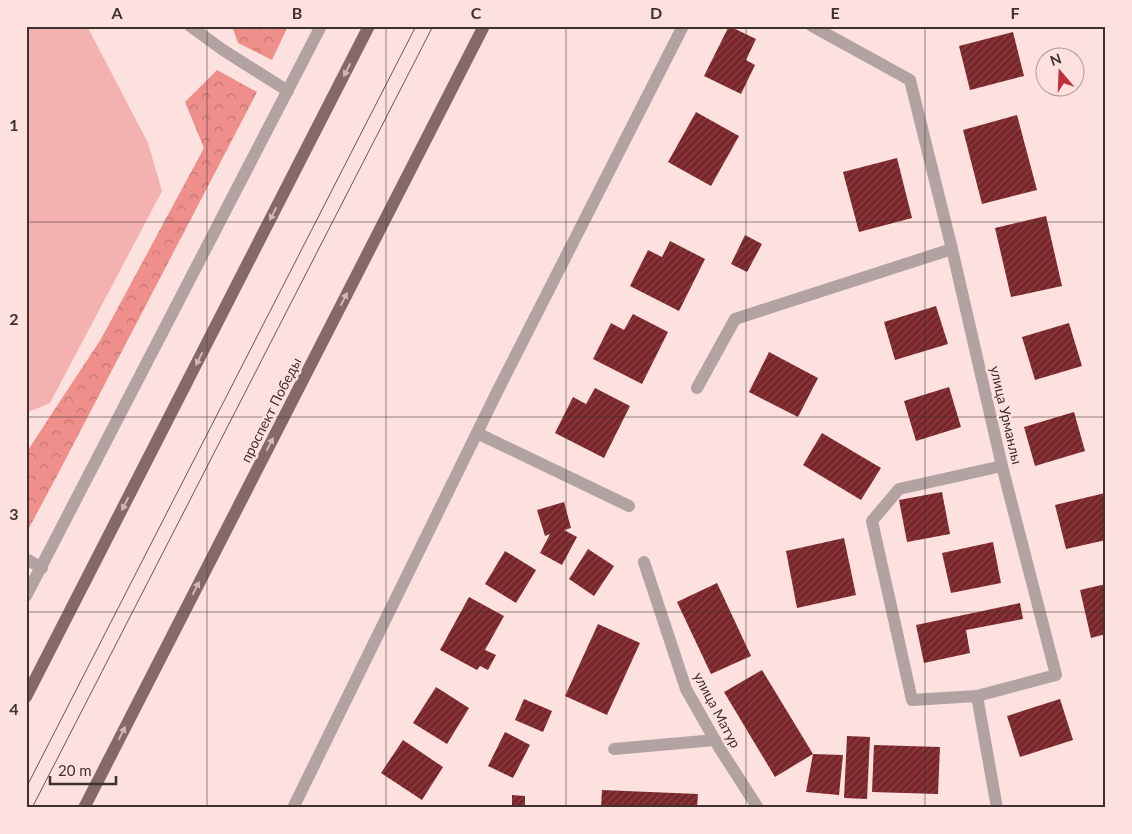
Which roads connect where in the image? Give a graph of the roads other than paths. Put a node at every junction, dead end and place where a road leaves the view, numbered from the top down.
1 (190, 26) edge
2 (321, 26) edge
3 (369, 26) edge
4 (484, 26) edge
5 (684, 26) edge
6 (812, 26) edge
7 (288, 91) junction
8 (952, 249) junction
9 (697, 388) dead end
10 (477, 433) junction
11 (1002, 466) junction
12 (629, 506) dead end
13 (26, 559) edge
14 (644, 562) dead end
15 (42, 568) junction
16 (26, 596) edge
17 (977, 696) junction
18 (26, 697) edge
19 (715, 740) junction
20 (614, 748) dead end
21 (84, 808) edge
22 (293, 808) edge
23 (758, 808) edge
24 (997, 808) edge

1 - 7 street
2 - 7 street
3 -> 18 main road
21 -> 4 main road, проспект Победы
5 - 10 street
6 - 8 street, улица Урманлы
7 - 15 street
8 - 9 street
8 - 11 street, улица Урманлы
10 - 12 street
10 - 22 street
11 - 17 street, улица Урманлы
11 - 17 street
13 - 15 street
14 - 19 street, улица Матур
15 - 16 street
17 - 24 street
19 - 20 street
19 - 23 street, улица Матур

